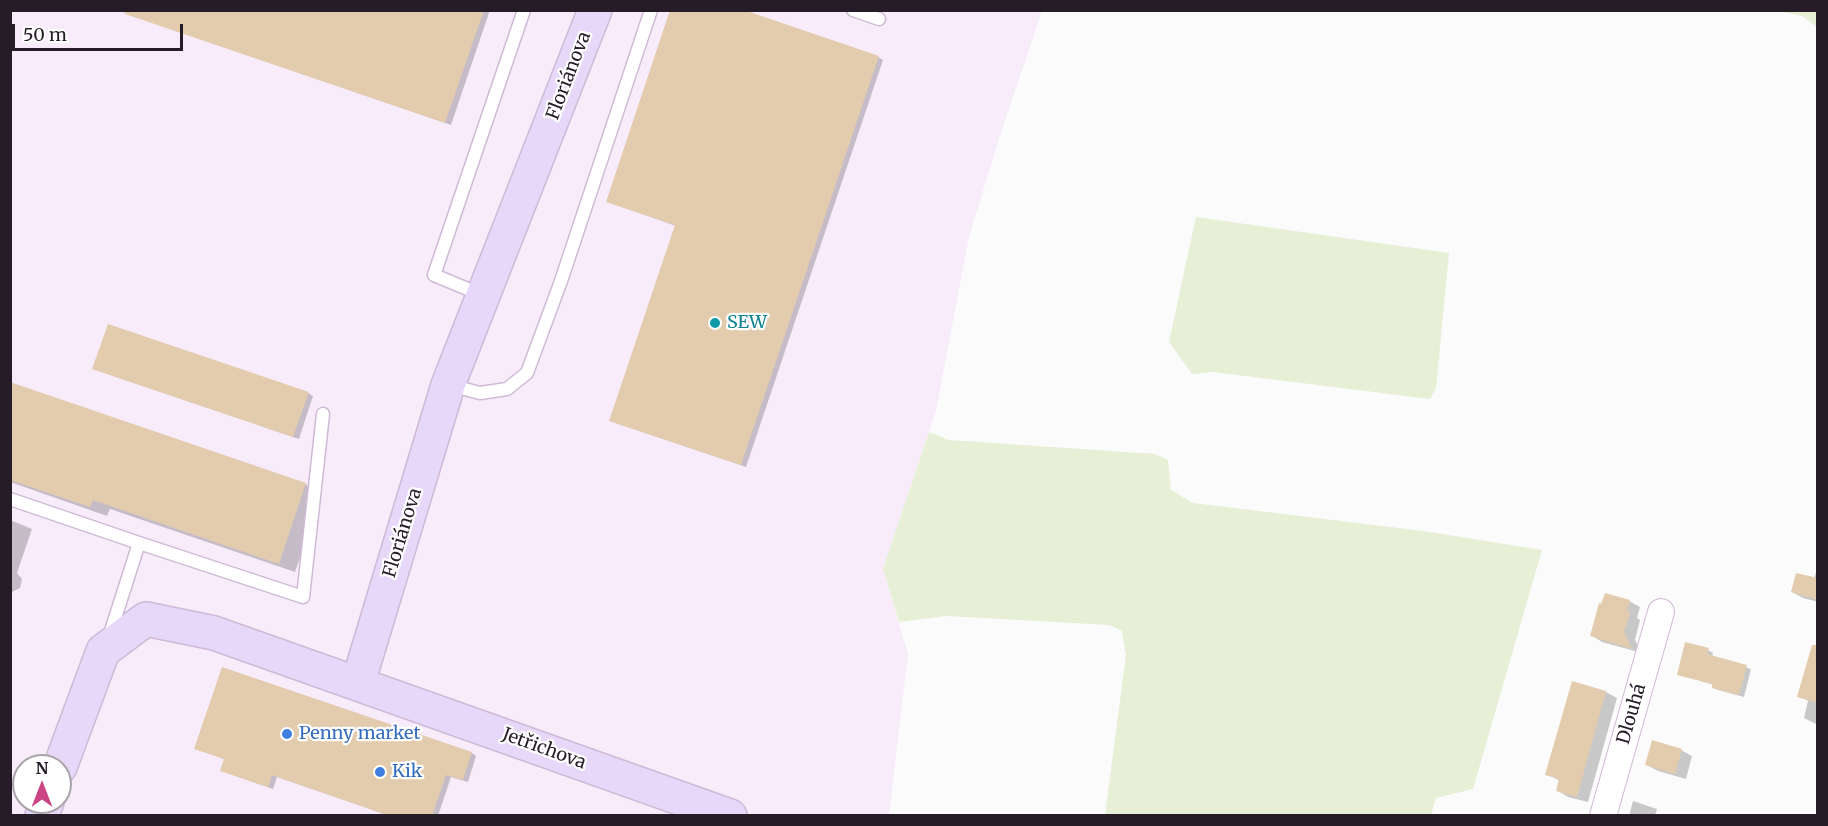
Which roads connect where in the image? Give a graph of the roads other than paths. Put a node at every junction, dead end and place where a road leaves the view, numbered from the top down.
1 (524, 10) edge
2 (595, 10) edge
3 (651, 10) edge
4 (853, 10) edge
5 (879, 19) dead end
6 (484, 295) junction
7 (448, 385) junction
8 (323, 414) dead end
9 (10, 499) edge
10 (139, 543) junction
11 (1661, 612) dead end
12 (105, 650) junction
13 (358, 683) junction
14 (65, 754) edge
15 (730, 816) edge
16 (1603, 816) edge

1 - 6 lane
2 - 6 street, Floriánova
3 - 7 lane
4 - 5 lane
6 - 7 street, Floriánova
7 - 13 street, Floriánova
8 - 10 lane
9 - 10 lane
10 - 12 lane
11 - 16 street, Dlouhá
12 - 13 street
12 - 14 street
13 - 15 street, Jetřichova

